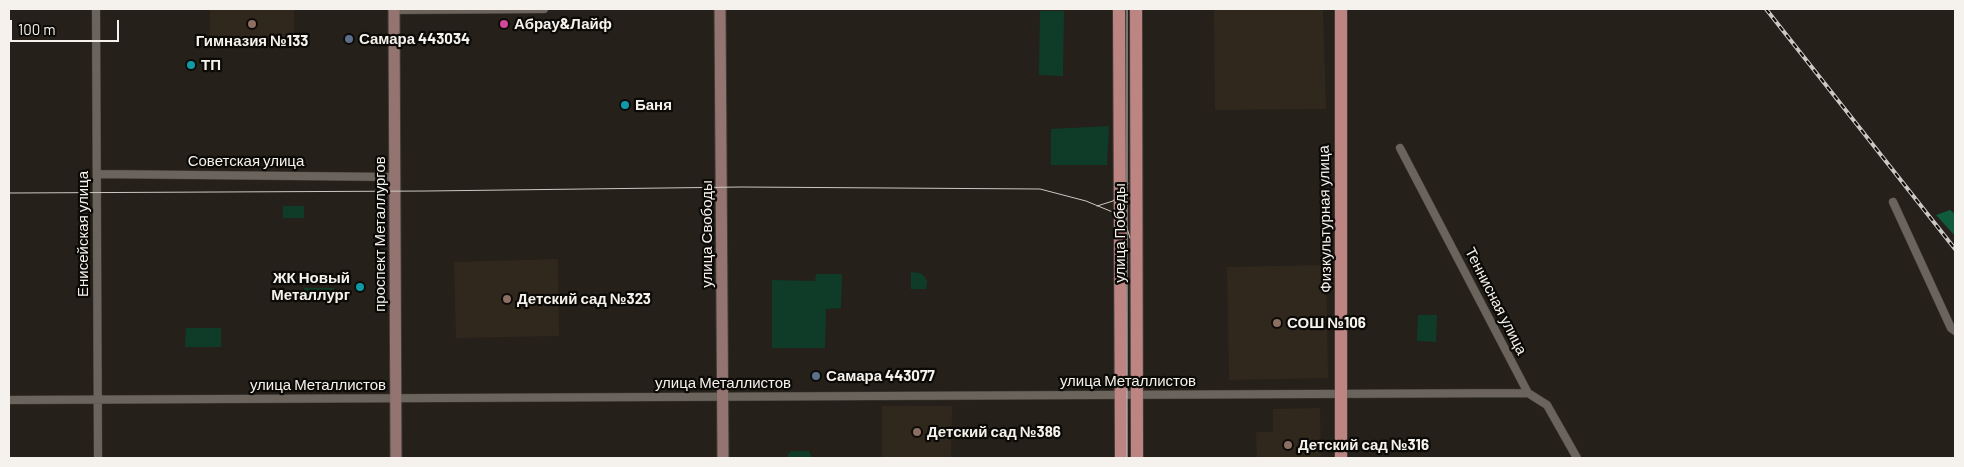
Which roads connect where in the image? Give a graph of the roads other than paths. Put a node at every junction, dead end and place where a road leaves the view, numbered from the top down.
1 (96, 9) edge
2 (394, 9) edge
3 (544, 9) edge
4 (720, 9) edge
5 (1119, 9) edge
6 (1136, 9) edge
7 (1341, 9) edge
8 (1400, 148) dead end
9 (97, 174) junction
10 (395, 177) junction
11 (1892, 202) dead end
12 (1955, 331) edge
13 (1528, 393) junction
14 (1341, 394) junction
15 (1121, 395) junction
16 (1136, 395) junction
17 (723, 397) junction
18 (396, 398) junction
19 (9, 400) edge
20 (98, 400) junction
21 (98, 458) edge
22 (396, 458) edge
23 (723, 458) edge
24 (1121, 458) edge
25 (1136, 458) edge
26 (1341, 458) edge
27 (1577, 458) edge

1 - 9 street, Енисейская улица
2 - 3 street
2 - 10 street, проспект Металлургов
4 - 17 street, улица Свободы
5 - 15 main road, улица Победы
6 - 16 main road, улица Победы
7 - 14 main road, Физкультурная улица
8 - 13 street, Теннисная улица
9 - 10 street, Советская улица
9 - 20 street, Енисейская улица
10 - 18 street, проспект Металлургов
11 - 12 street
13 - 14 street, улица Металлистов
13 - 27 street, Теннисная улица
14 - 16 street, улица Металлистов
14 - 26 main road, Физкультурная улица
15 - 16 street, улица Металлистов
15 - 17 street, улица Металлистов
15 - 24 main road, улица Победы
16 - 25 main road, улица Победы
17 - 18 street, улица Металлистов
17 - 23 street, улица Свободы
18 - 20 street, улица Металлистов
18 - 22 street, проспект Металлургов
19 - 20 street, улица Металлистов
20 - 21 street, Енисейская улица

